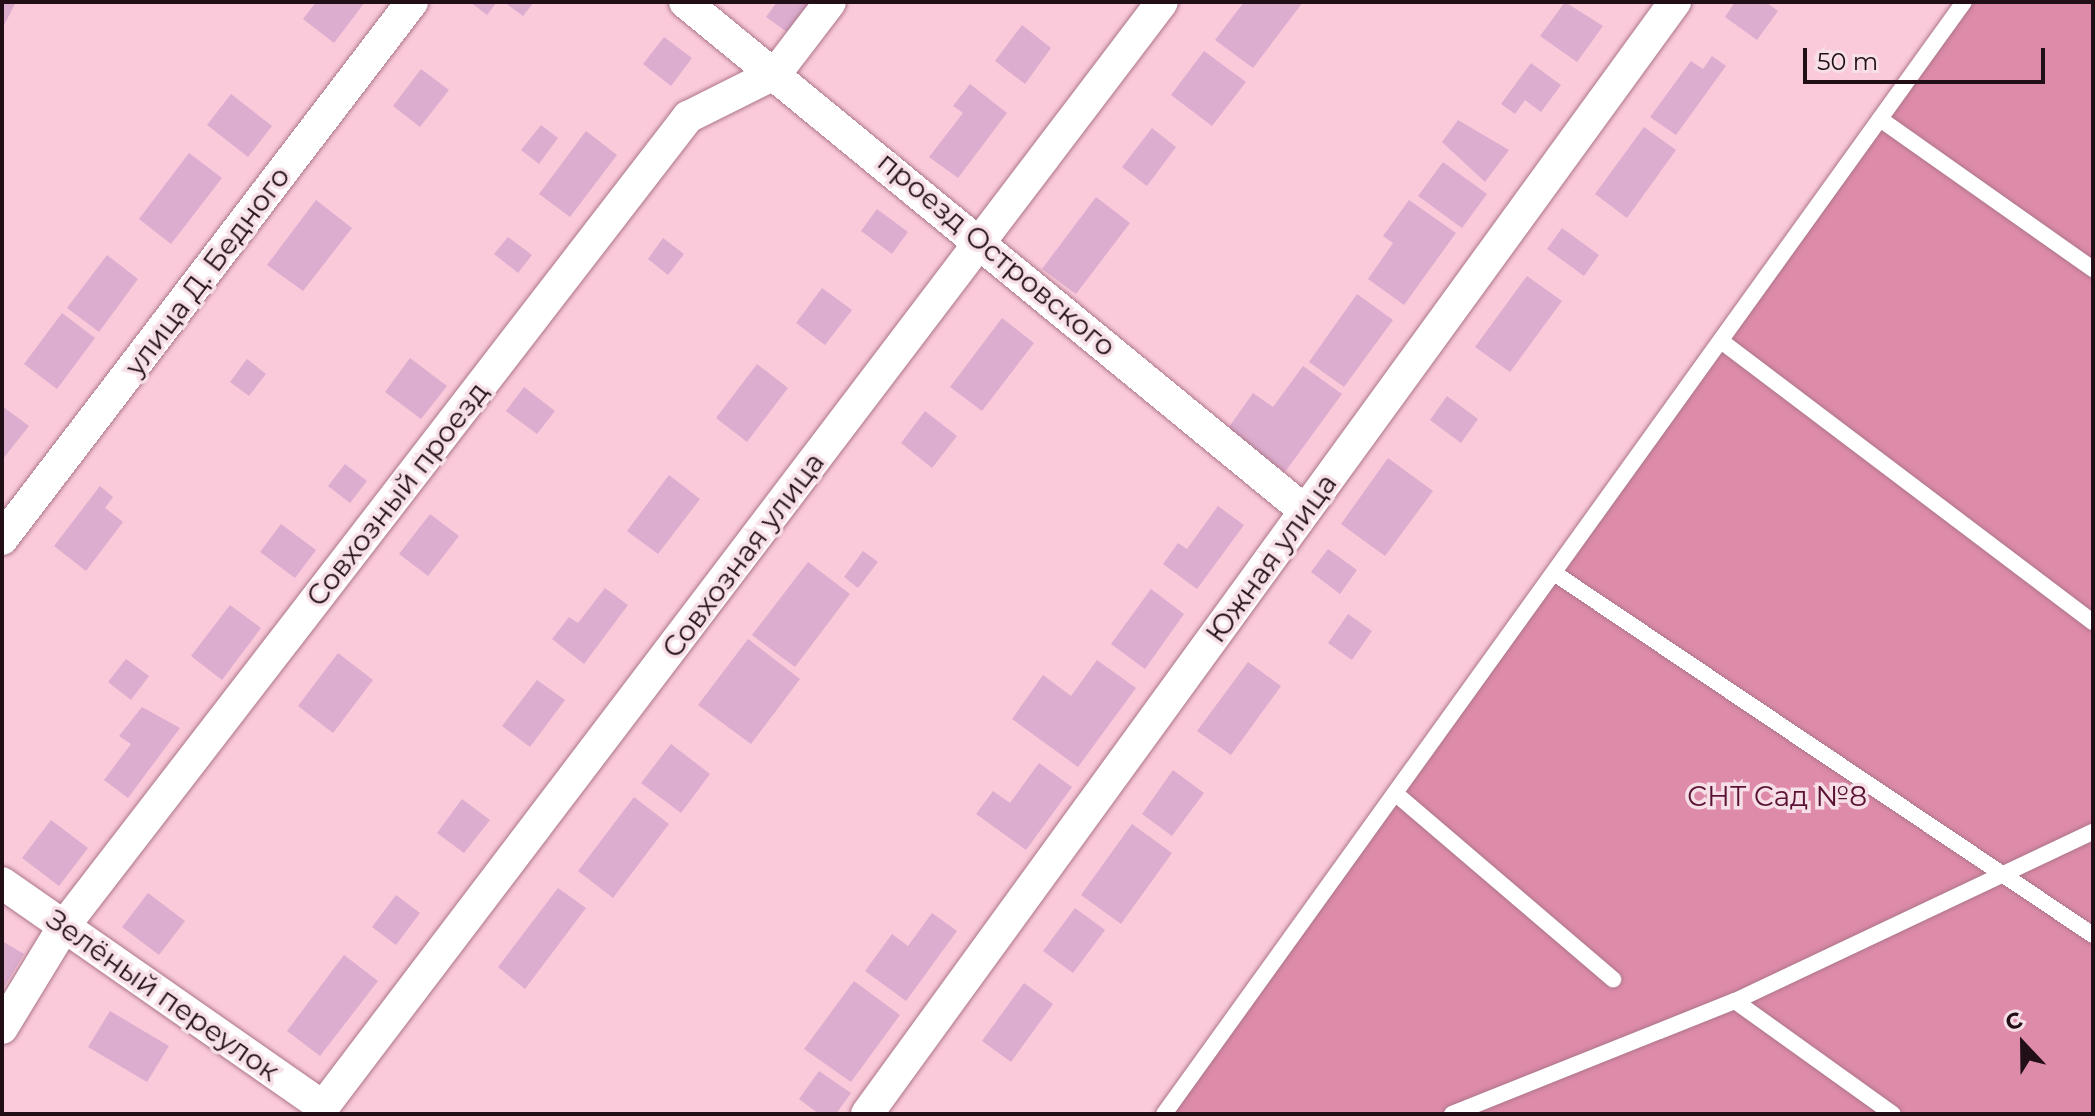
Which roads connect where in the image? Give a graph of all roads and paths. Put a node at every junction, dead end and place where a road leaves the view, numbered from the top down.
1 (412, 2) edge
2 (685, 2) edge
3 (830, 2) edge
4 (1162, 2) edge
5 (1675, 2) edge
6 (1964, 2) edge
7 (776, 73) junction
8 (1880, 119) junction
9 (982, 241) junction
10 (2093, 269) edge
11 (1721, 341) junction
12 (1305, 511) junction
13 (2, 539) edge
14 (1554, 573) junction
15 (2093, 622) edge
16 (1395, 793) junction
17 (2093, 832) edge
18 (2004, 874) junction
19 (2, 883) edge
20 (64, 926) junction
21 (2093, 935) edge
22 (1613, 979) dead end
23 (1735, 1001) junction
24 (2, 1028) edge
25 (1471, 1104) junction
26 (331, 1111) edge
27 (867, 1114) edge
28 (1164, 1114) edge
29 (1452, 1114) edge
30 (1485, 1114) edge
31 (1893, 1114) edge

1 - 13 street, улица Д. Бедного
2 - 7 street, проезд Островского
3 - 7 street, Совхозный проезд
4 - 9 street, Совхозная улица
5 - 12 street, Южная улица
6 - 8 lane
7 - 9 street, проезд Островского
7 - 20 street, Совхозный проезд
8 - 10 lane
8 - 11 lane
9 - 12 street, проезд Островского
9 - 26 street, Совхозная улица
11 - 14 lane
11 - 15 lane
12 - 27 street, Южная улица
14 - 16 lane
14 - 18 lane
16 - 22 lane
16 - 28 lane
17 - 18 lane
18 - 21 lane
18 - 23 lane
19 - 20 street, Зелёный переулок
20 - 24 street, Совхозный проезд
20 - 26 street, Зелёный переулок
23 - 25 lane
23 - 31 lane
25 - 29 lane
25 - 30 lane

